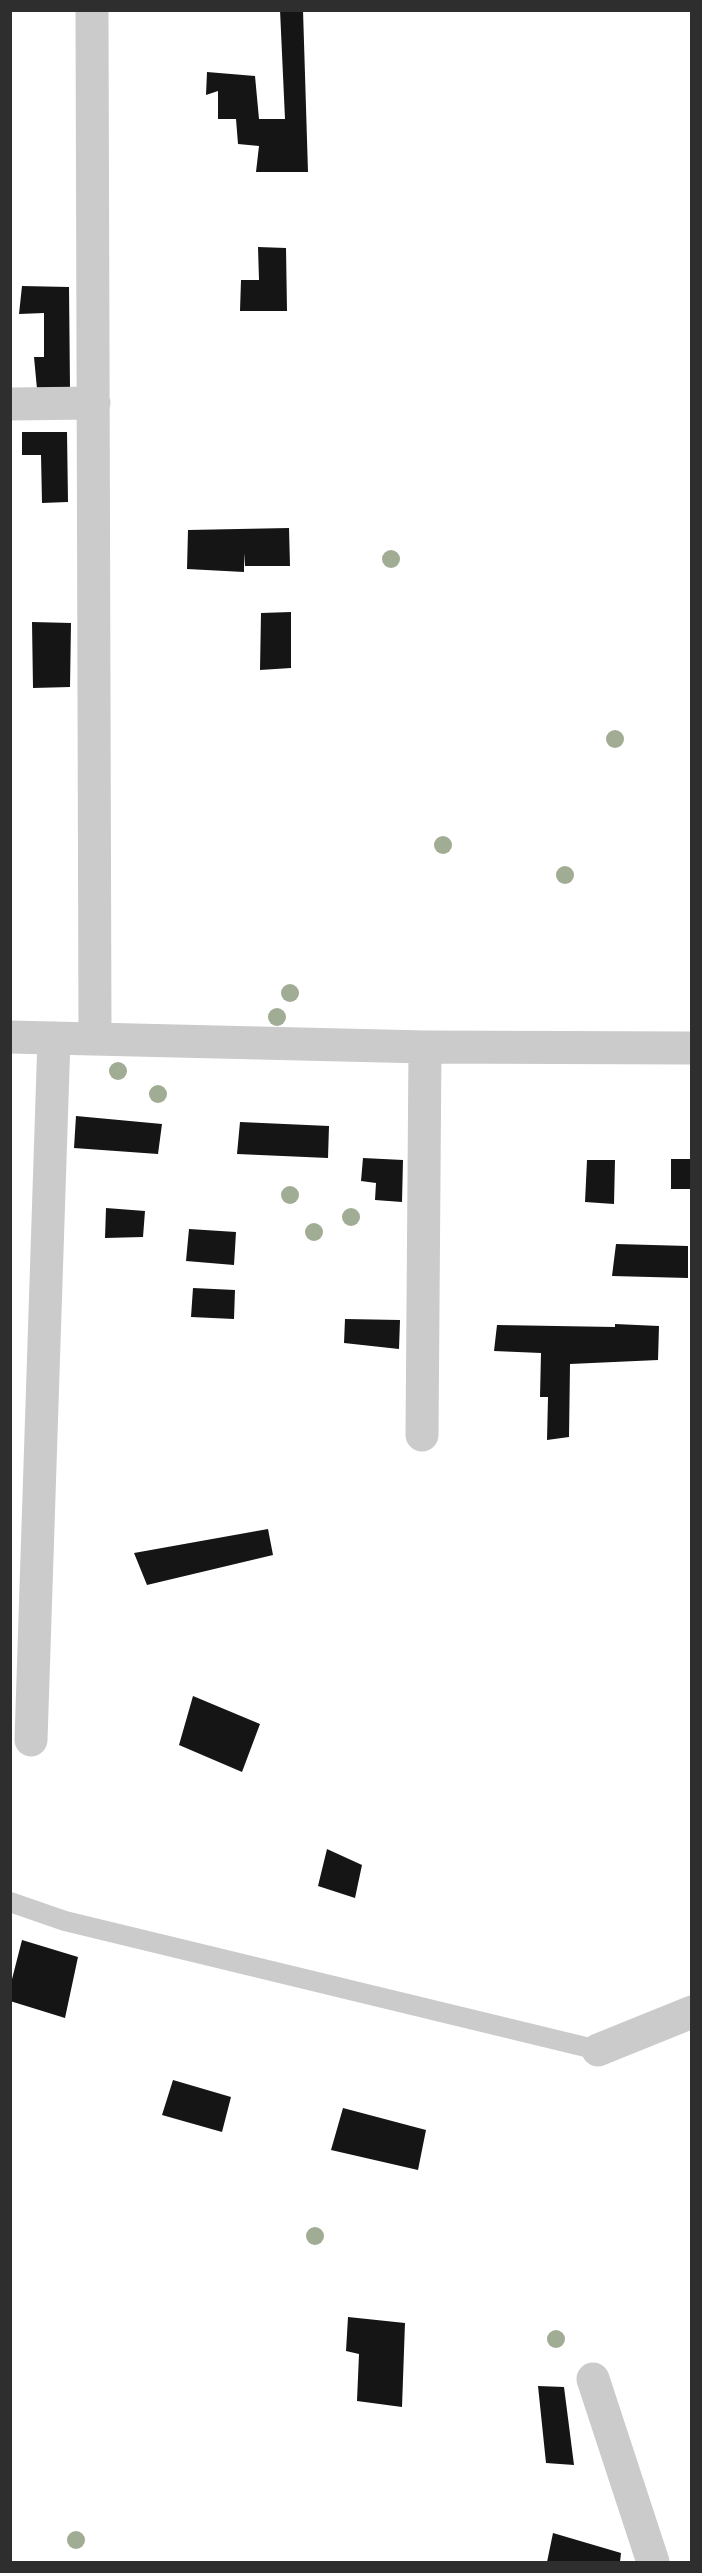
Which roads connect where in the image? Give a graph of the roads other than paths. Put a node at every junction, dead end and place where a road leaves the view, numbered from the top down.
1 (92, 10) edge
2 (94, 403) junction
3 (10, 404) edge
4 (10, 1037) edge
5 (54, 1038) junction
6 (95, 1038) junction
7 (425, 1047) junction
8 (692, 1048) edge
9 (422, 1435) dead end
10 (24, 1579) edge
11 (32, 1740) dead end
12 (10, 1902) edge
13 (692, 2012) edge
14 (598, 2050) joint
15 (593, 2379) dead end
16 (653, 2562) edge

1 - 2 street
2 - 3 street
2 - 6 street
4 - 5 street
5 - 6 street
5 - 10 street
6 - 7 street
7 - 8 street
7 - 9 street
10 - 11 street
12 - 14 lane
13 - 14 street
15 - 16 street

